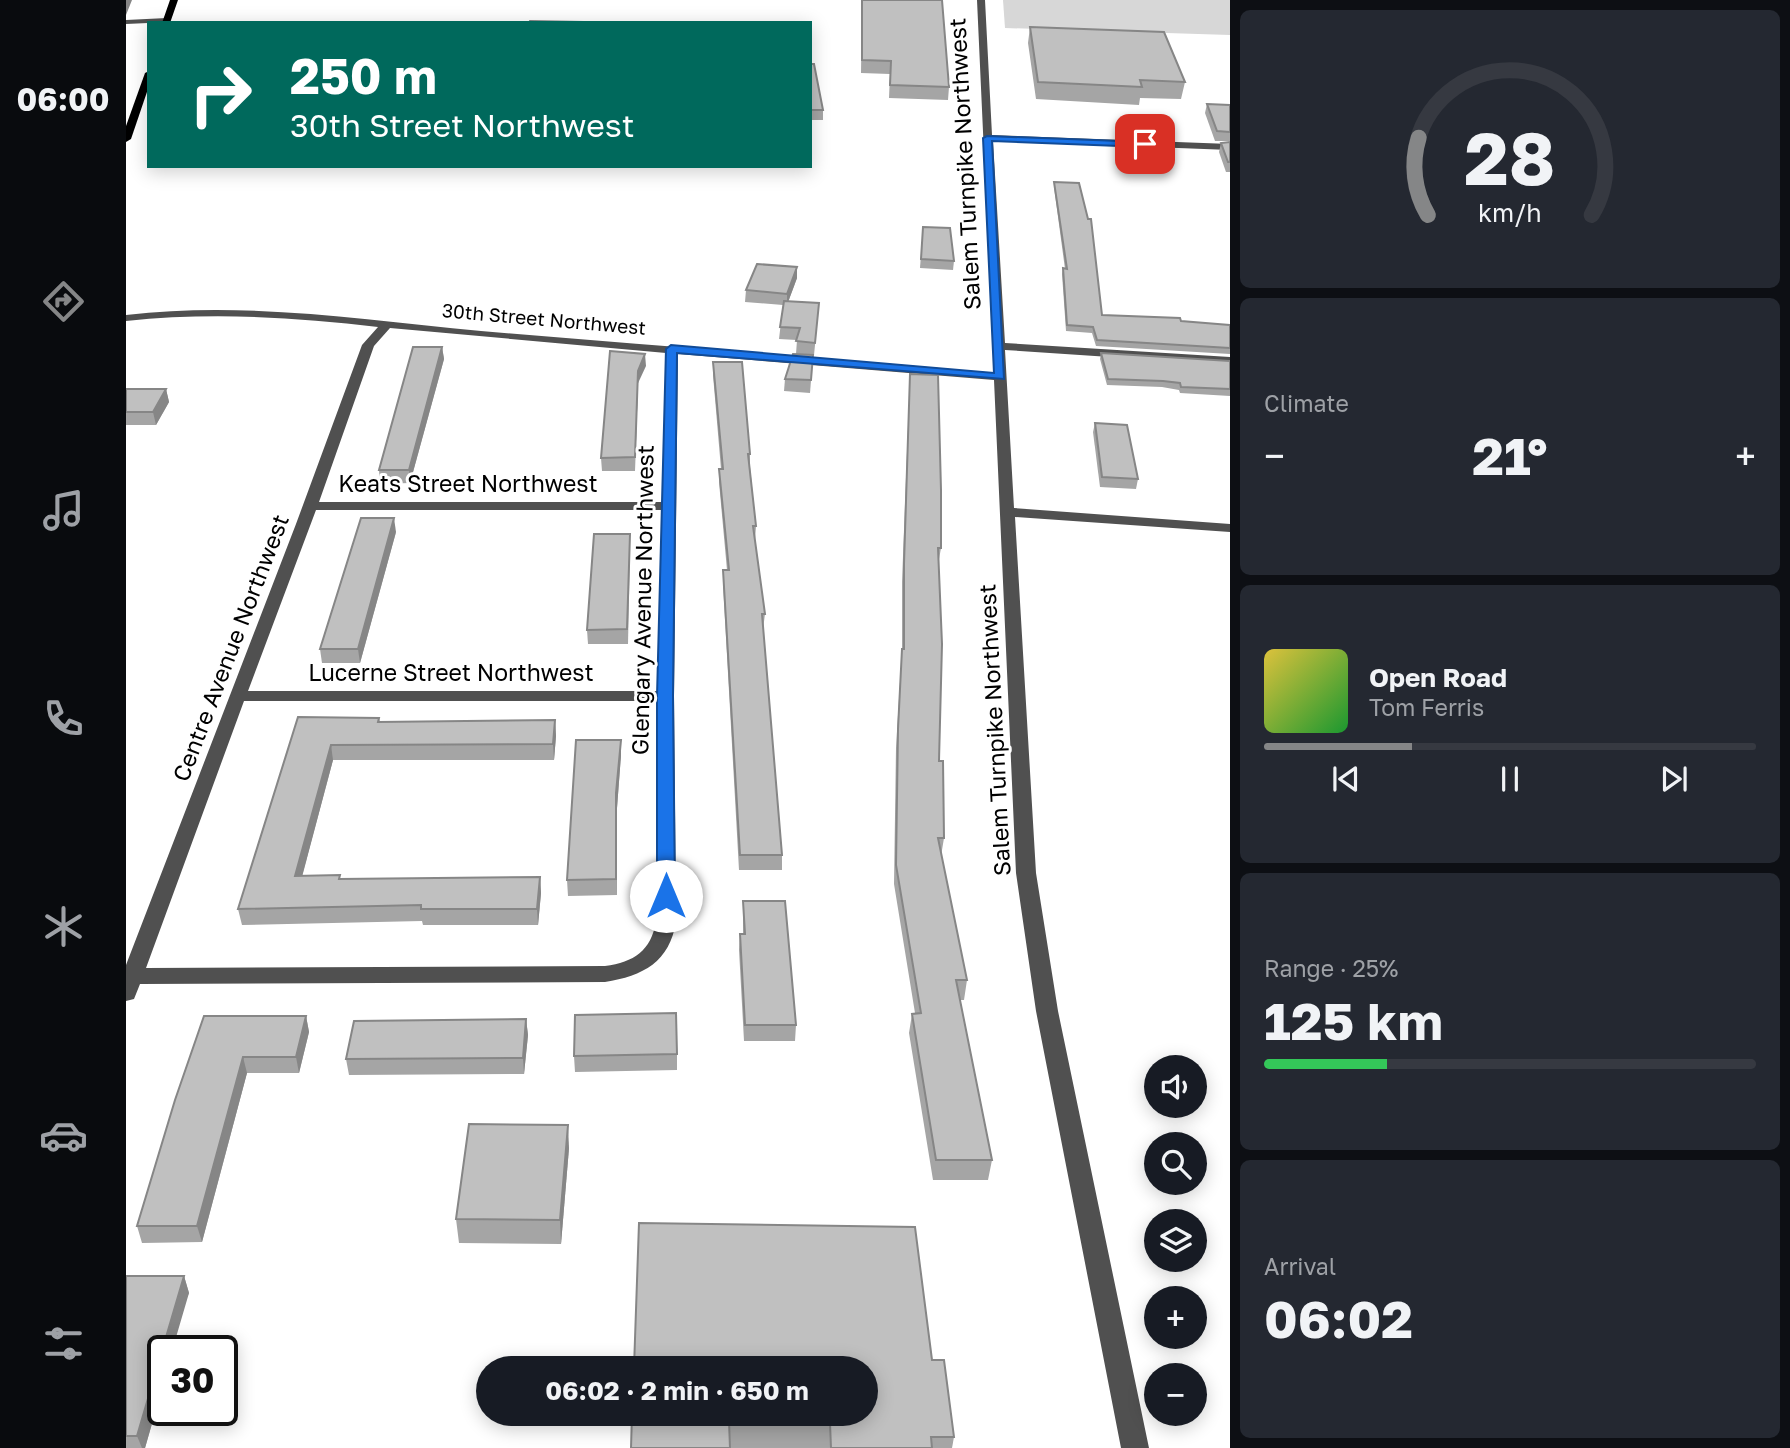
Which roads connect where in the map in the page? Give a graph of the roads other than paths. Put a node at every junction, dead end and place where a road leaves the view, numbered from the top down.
1 (174, 0) edge
2 (981, 0) edge
3 (147, 21) edge
4 (166, 21) edge
5 (126, 22) edge
6 (147, 80) edge
7 (987, 138) junction
8 (126, 139) edge
9 (1230, 147) edge
10 (126, 318) edge
11 (386, 325) junction
12 (999, 346) junction
13 (671, 349) junction
14 (1230, 360) edge
15 (1000, 377) junction
16 (309, 506) junction
17 (669, 506) junction
18 (1007, 512) junction
19 (1230, 528) edge
20 (237, 696) junction
21 (665, 696) junction
22 (129, 984) edge
23 (1135, 1448) edge

1 - 4 main road
2 - 7 street, Salem Turnpike Northwest
3 - 5 street
6 - 8 main road
7 - 9 street
7 - 12 street, Salem Turnpike Northwest
10 - 11 street, 30th Street Northwest
11 - 13 street, 30th Street Northwest
11 - 16 street, Centre Avenue Northwest
12 - 14 street
12 - 15 street, Salem Turnpike Northwest
13 - 15 street, 30th Street Northwest
13 - 17 street, Glengary Avenue Northwest
15 - 18 street, Salem Turnpike Northwest
16 - 17 street, Keats Street Northwest
16 - 20 street, Centre Avenue Northwest
17 - 21 street, Glengary Avenue Northwest
18 - 19 street
18 - 23 street, Salem Turnpike Northwest
20 - 21 street, Lucerne Street Northwest
20 - 22 street, Centre Avenue Northwest
21 - 22 street, Glengary Avenue Northwest

